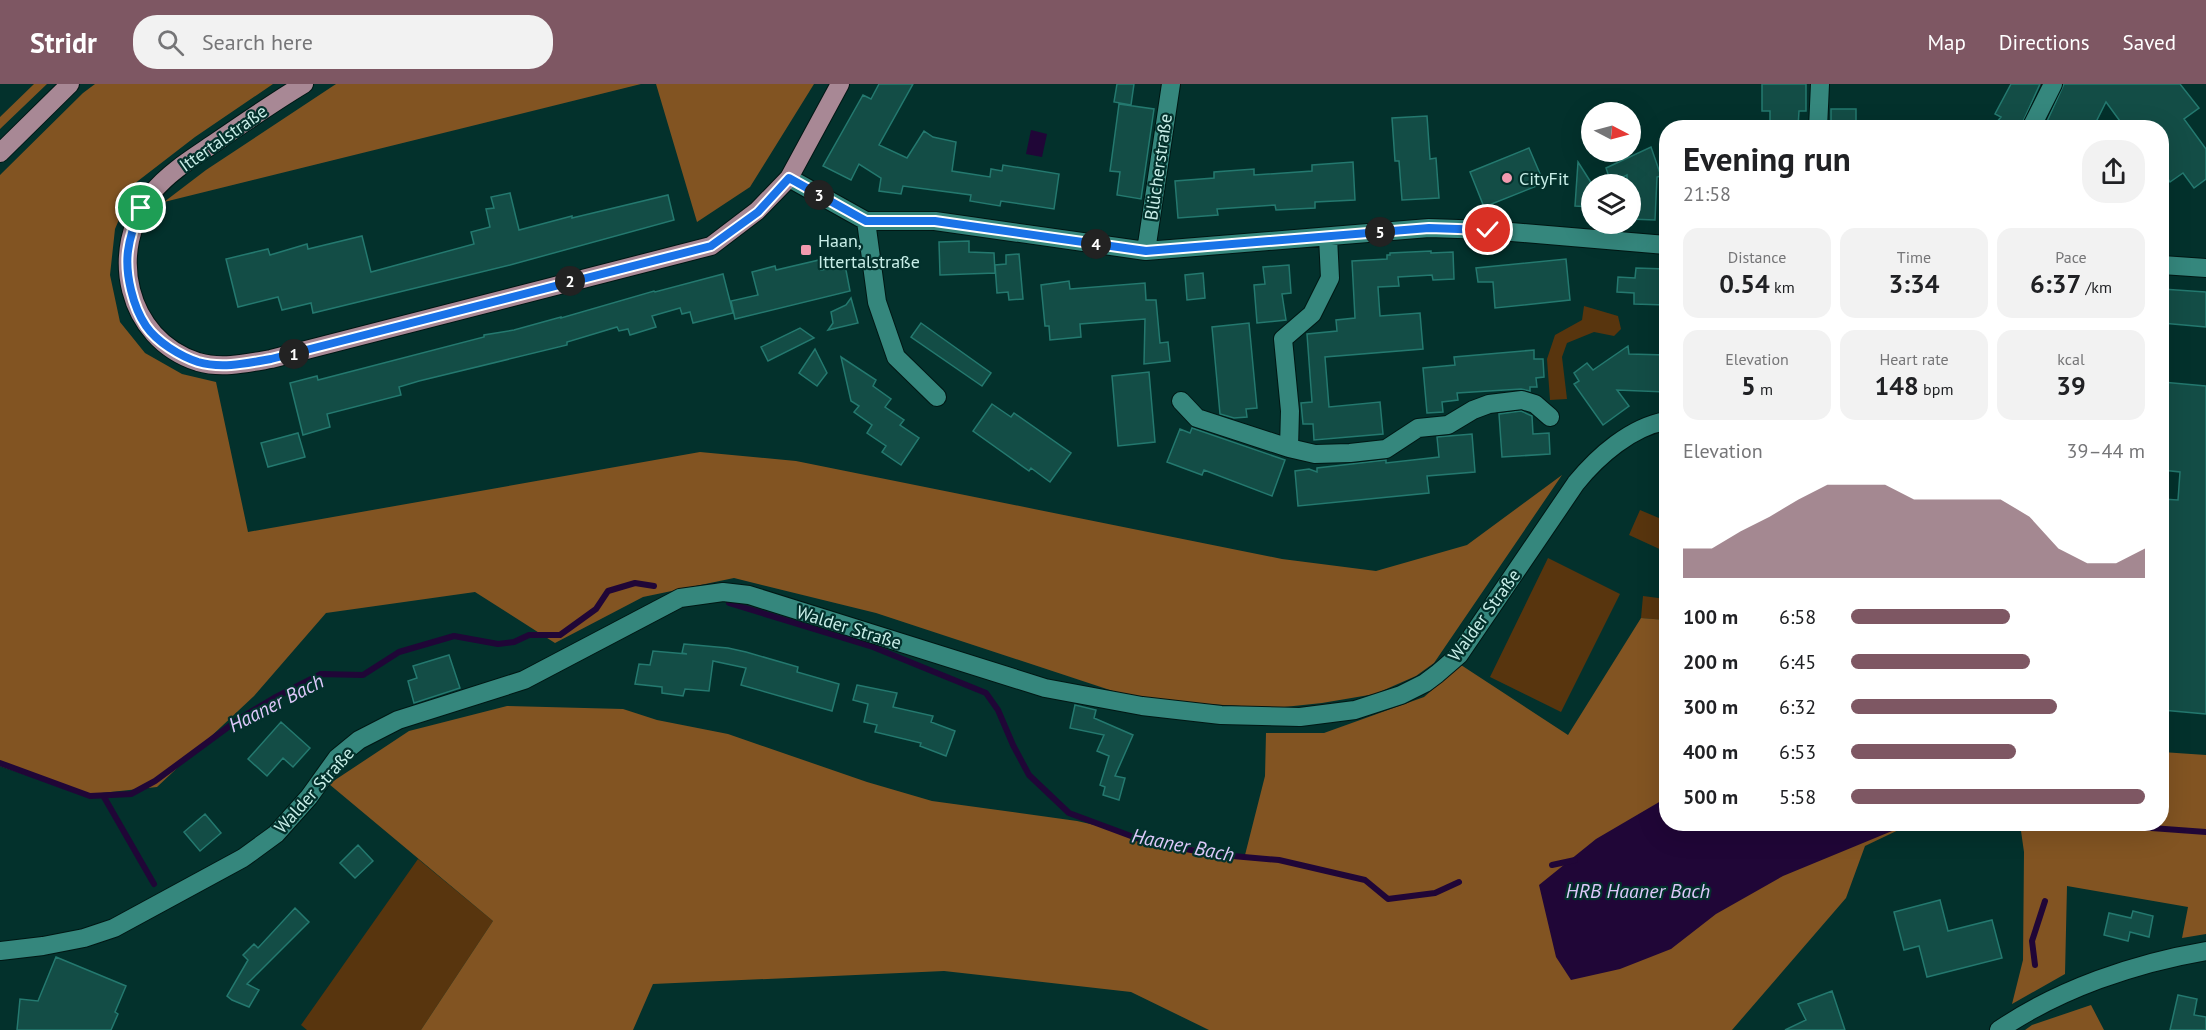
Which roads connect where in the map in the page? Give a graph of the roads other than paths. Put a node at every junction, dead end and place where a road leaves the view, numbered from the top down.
1 (70, 84) edge
2 (304, 84) edge
3 (840, 84) edge
4 (1171, 84) edge
5 (1820, 84) edge
6 (2053, 84) edge
7 (1818, 120) edge
8 (2035, 120) edge
9 (0, 153) edge
10 (789, 178) junction
11 (866, 221) junction
12 (1328, 237) junction
13 (1659, 245) edge
14 (1146, 251) junction
15 (2169, 265) edge
16 (2206, 268) edge
17 (937, 397) dead end
18 (1181, 401) dead end
19 (1550, 417) dead end
20 (1659, 423) edge
21 (1289, 448) junction
22 (0, 951) edge
23 (2206, 951) edge
24 (1999, 1030) edge

1 - 9 main road
2 - 10 main road, Ittertalstraße
3 - 10 main road, Ittertalstraße
4 - 14 street, Blücherstraße
5 - 7 street
6 - 8 street
10 - 11 street
11 - 14 street
11 - 17 street
12 - 13 street
12 - 14 street
12 - 21 street
15 - 16 street
18 - 21 street
19 - 21 street
20 - 22 street, Walder Straße
23 - 24 street

